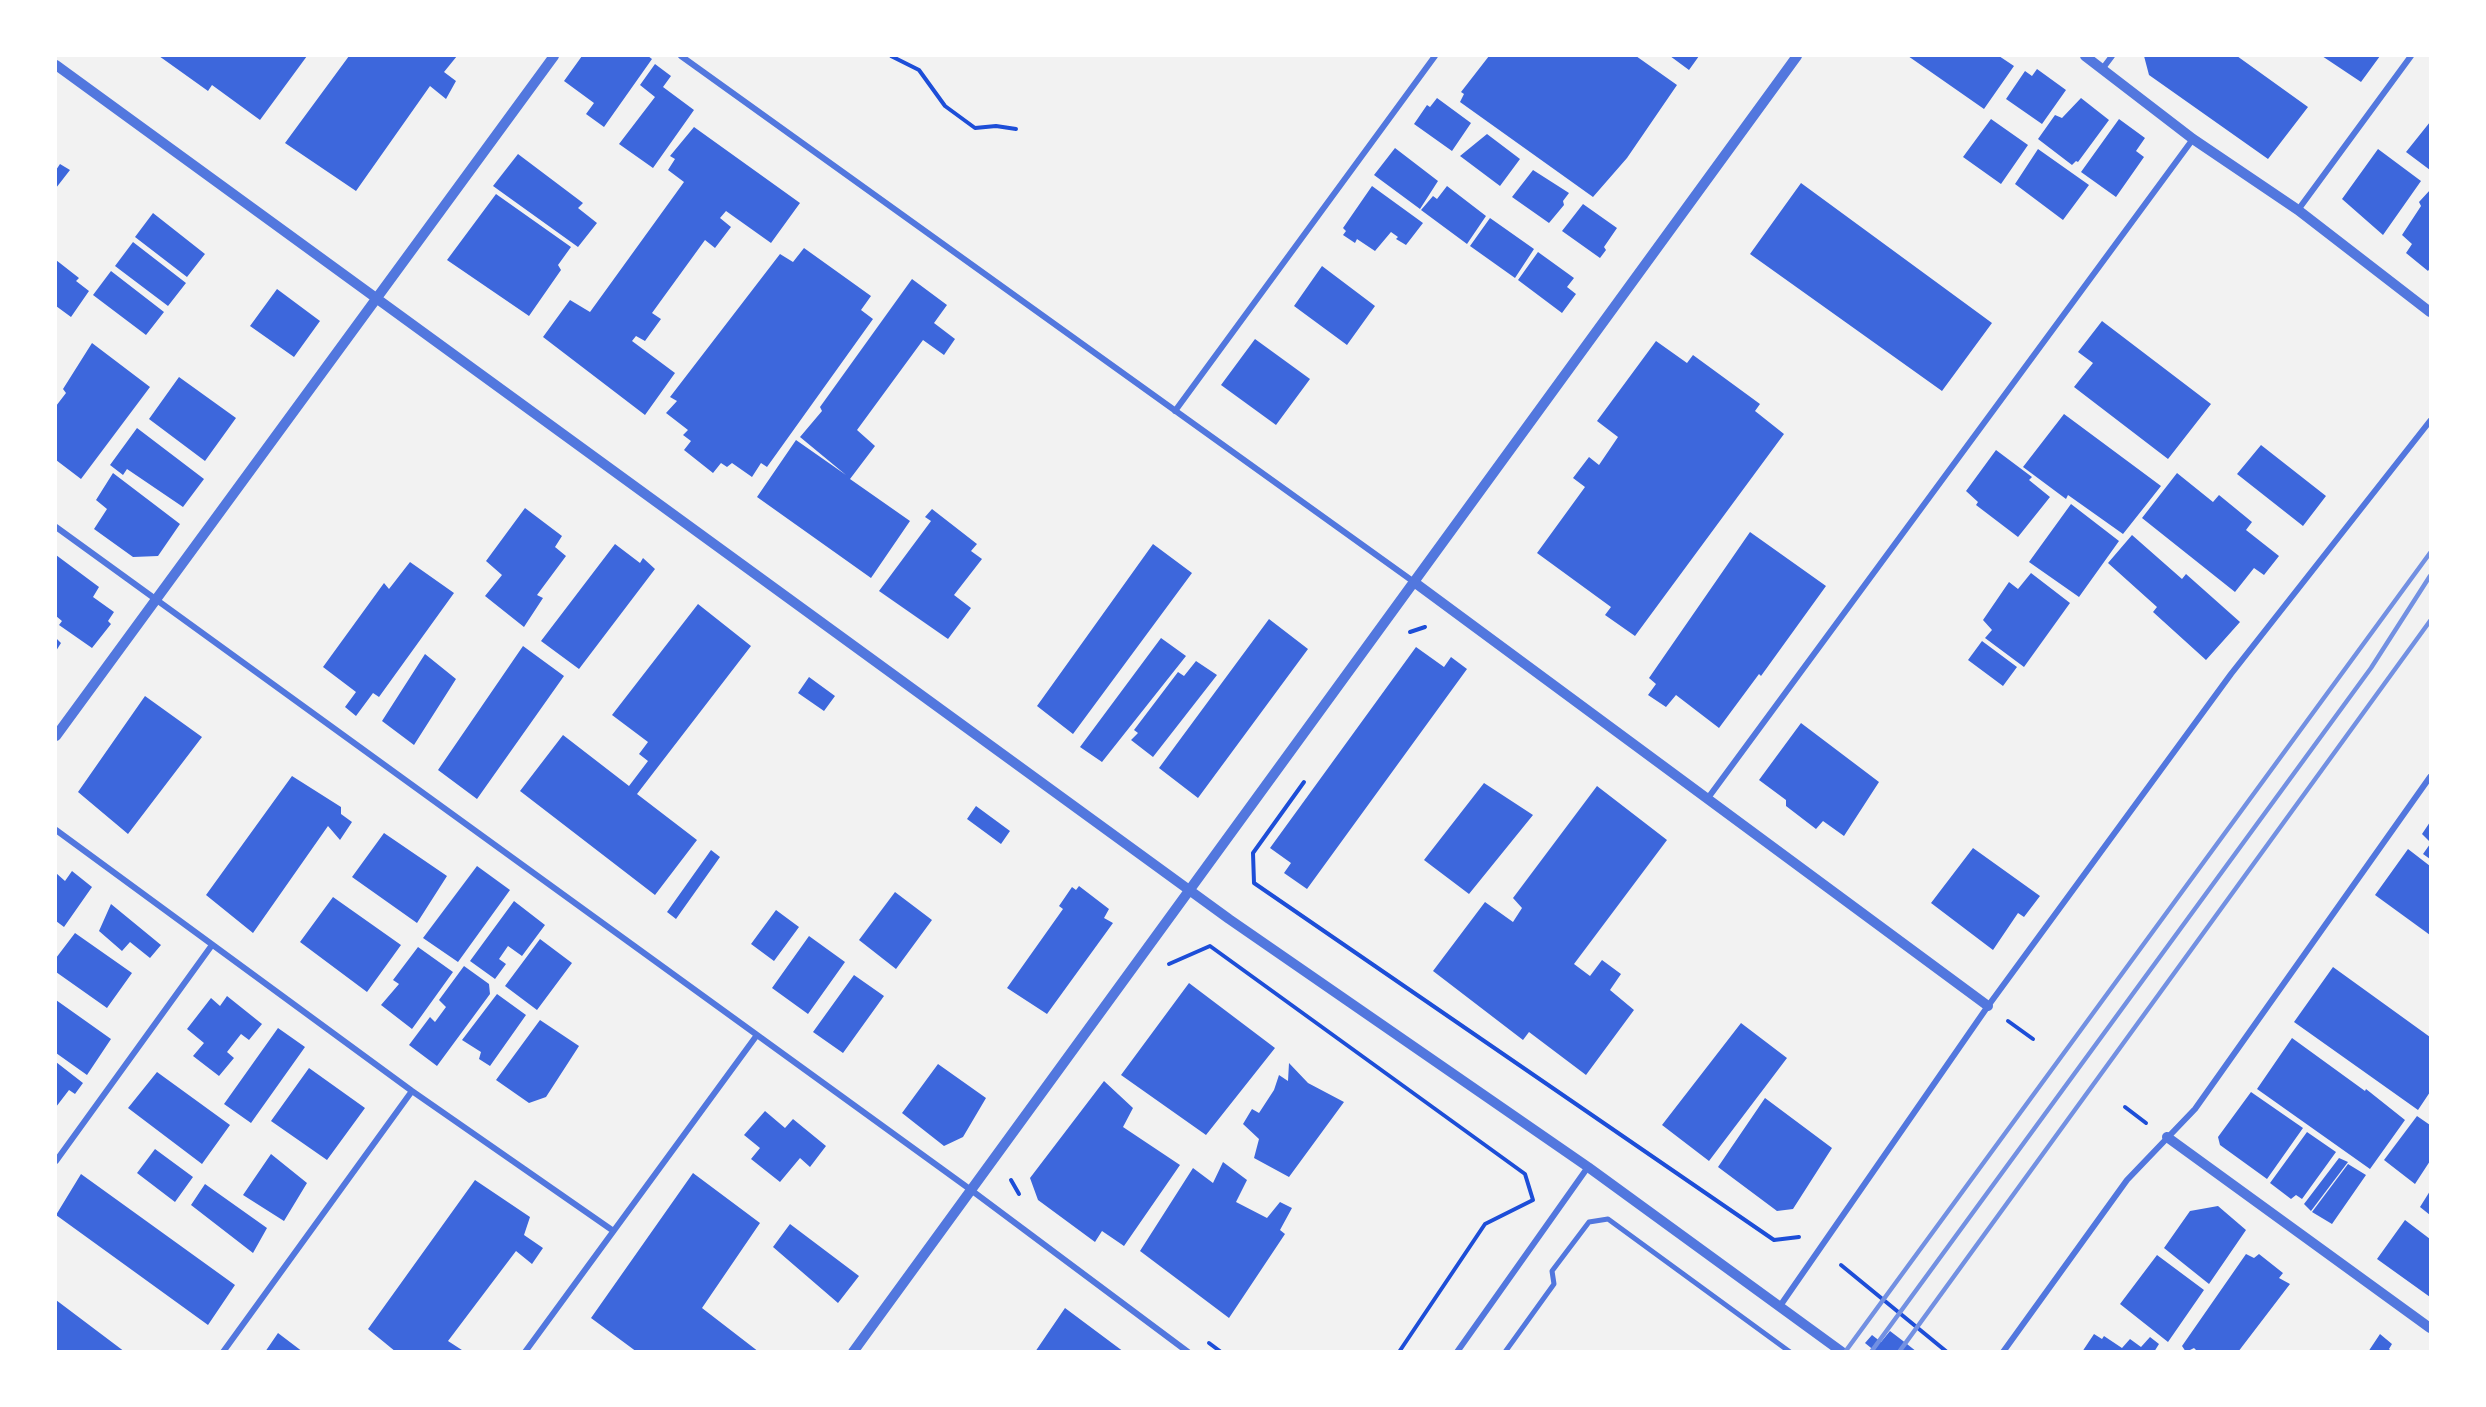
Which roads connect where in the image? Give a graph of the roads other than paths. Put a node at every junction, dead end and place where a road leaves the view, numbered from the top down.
1 (554, 56) edge
2 (681, 56) edge
3 (1435, 56) edge
4 (1797, 56) edge
5 (2085, 56) edge
6 (2112, 56) edge
7 (2411, 56) edge
8 (56, 65) edge
9 (2103, 68) junction
10 (2193, 139) junction
11 (2298, 210) junction
12 (377, 297) junction
13 (2430, 312) edge
14 (1175, 411) junction
15 (2430, 421) edge
16 (56, 527) edge
17 (1414, 582) junction
18 (154, 600) junction
19 (56, 736) edge
20 (2430, 777) edge
21 (1708, 798) junction
22 (56, 830) edge
23 (1189, 890) junction
24 (212, 945) junction
25 (1988, 1006) junction
26 (757, 1035) junction
27 (412, 1091) junction
28 (2167, 1137) junction
29 (56, 1161) edge
30 (1588, 1167) junction
31 (971, 1190) junction
32 (612, 1230) junction
33 (1780, 1306) junction
34 (2430, 1328) edge
35 (223, 1352) edge
36 (525, 1352) edge
37 (853, 1352) edge
38 (1188, 1352) edge
39 (1457, 1352) edge
40 (1505, 1352) edge
41 (1790, 1352) edge
42 (1842, 1352) edge
43 (2003, 1352) edge

1 - 12 street
2 - 14 street
3 - 14 street
4 - 17 street
5 - 9 street
6 - 9 street
7 - 11 street
8 - 12 street
9 - 10 street
10 - 11 street
10 - 21 street
11 - 13 street
12 - 18 street
12 - 23 street
14 - 17 street
15 - 25 street
16 - 18 street
17 - 21 street
17 - 23 street
18 - 19 street
18 - 26 street
20 - 28 street
21 - 25 street
22 - 24 street
23 - 30 street
23 - 31 street
24 - 27 street
24 - 29 street
25 - 33 street
26 - 31 street
26 - 32 street
27 - 32 street
27 - 35 street
28 - 34 street
28 - 43 street
30 - 33 street
30 - 39 street
31 - 37 street
31 - 38 street
32 - 36 street
33 - 42 street
40 - 41 street

